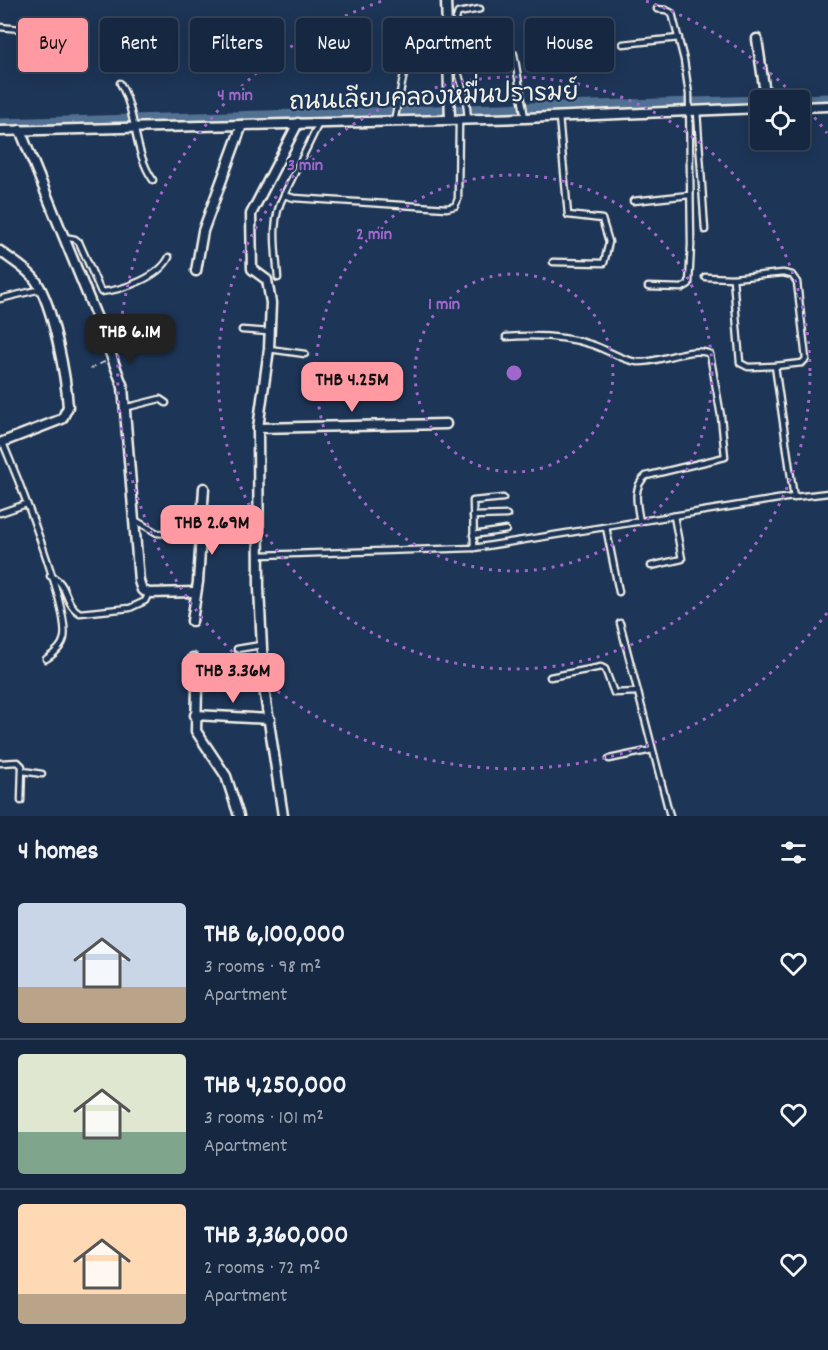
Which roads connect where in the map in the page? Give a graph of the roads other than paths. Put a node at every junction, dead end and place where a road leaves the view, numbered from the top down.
1 (446, 0) edge
2 (480, 9) dead end
3 (657, 9) dead end
4 (0, 27) edge
5 (18, 29) edge
6 (679, 38) junction
7 (757, 39) dead end
8 (623, 44) dead end
9 (514, 54) dead end
10 (404, 72) edge
11 (120, 83) dead end
12 (765, 90) edge
13 (810, 106) edge
14 (828, 106) edge
15 (750, 108) edge
16 (693, 111) junction
17 (559, 115) junction
18 (464, 118) junction
19 (525, 118) junction
20 (450, 119) junction
21 (394, 121) junction
22 (298, 123) junction
23 (319, 123) junction
24 (242, 125) junction
25 (134, 127) junction
26 (20, 130) junction
27 (0, 131) edge
28 (153, 180) dead end
29 (284, 195) junction
30 (690, 195) junction
31 (633, 201) dead end
32 (705, 230) dead end
33 (64, 237) junction
34 (0, 251) edge
35 (169, 257) dead end
36 (553, 262) dead end
37 (196, 271) dead end
38 (705, 277) dead end
39 (278, 278) dead end
40 (734, 278) junction
41 (648, 287) dead end
42 (41, 289) junction
43 (0, 299) edge
44 (242, 330) dead end
45 (269, 332) junction
46 (506, 337) dead end
47 (269, 349) junction
48 (305, 354) dead end
49 (776, 366) junction
50 (166, 404) dead end
51 (124, 408) junction
52 (446, 424) dead end
53 (258, 428) junction
54 (2, 443) edge
55 (204, 488) dead end
56 (828, 493) edge
57 (503, 498) dead end
58 (794, 498) junction
59 (26, 504) junction
60 (0, 513) edge
61 (507, 515) dead end
62 (473, 516) junction
63 (674, 516) junction
64 (134, 519) junction
65 (639, 522) junction
66 (606, 527) junction
67 (506, 530) dead end
68 (192, 535) dead end
69 (473, 535) junction
70 (474, 548) junction
71 (260, 555) junction
72 (651, 566) dead end
73 (50, 576) junction
74 (195, 592) junction
75 (619, 592) dead end
76 (149, 593) junction
77 (192, 621) dead end
78 (620, 623) dead end
79 (261, 645) junction
80 (237, 649) dead end
81 (194, 658) dead end
82 (46, 659) dead end
83 (550, 677) dead end
84 (228, 685) dead end
85 (197, 688) junction
86 (638, 692) junction
87 (195, 715) junction
88 (270, 719) junction
89 (652, 750) junction
90 (609, 759) dead end
91 (0, 763) edge
92 (23, 771) junction
93 (42, 774) dead end
94 (21, 801) dead end
95 (239, 816) edge
96 (283, 816) edge
97 (670, 816) edge

1 - 20 street
2 - 18 lane
3 - 6 lane
4 - 5 lane
6 - 8 lane
6 - 16 lane
7 - 12 street
9 - 19 lane
10 - 21 lane
11 - 25 lane
13 - 14 street
15 - 16 street, ถนนเลียบคลองหมื่นปรารมย์
16 - 17 street, ถนนเลียบคลองหมื่นปรารมย์
16 - 30 lane
16 - 32 lane
17 - 19 street, ถนนเลียบคลองหมื่นปรารมย์
17 - 36 lane
18 - 19 street, ถนนเลียบคลองหมื่นปรารมย์
18 - 20 street, ถนนเลียบคลองหมื่นปรารมย์
18 - 29 lane
20 - 21 street, ถนนเลียบคลองหมื่นปรารมย์
21 - 23 street, ถนนเลียบคลองหมื่นปรารมย์
22 - 23 street, ถนนเลียบคลองหมื่นปรารมย์
22 - 24 street, ถนนเลียบคลองหมื่นปรารมย์
22 - 45 street
23 - 29 lane
24 - 25 street, ถนนเลียบคลองหมื่นปรารมย์
24 - 37 street
25 - 26 street, ถนนเลียบคลองหมื่นปรารมย์
25 - 28 lane
26 - 27 street, ถนนเลียบคลองหมื่นปรารมย์
26 - 33 street
29 - 39 lane
30 - 31 lane
30 - 41 lane
33 - 35 lane
33 - 51 street
34 - 42 street
38 - 40 lane
40 - 49 lane
40 - 49 lane
42 - 43 lane
42 - 54 street
44 - 45 lane
45 - 47 street
46 - 65 lane
47 - 48 lane
47 - 53 street
49 - 58 lane
50 - 51 lane
51 - 64 street
52 - 53 street
53 - 71 street
54 - 59 lane
55 - 74 street
56 - 58 lane
57 - 62 lane
58 - 63 lane
59 - 60 lane
59 - 73 lane
61 - 62 lane
62 - 69 lane
63 - 65 lane
63 - 72 lane
64 - 68 lane
64 - 76 street
65 - 66 lane
66 - 70 lane
66 - 75 lane
67 - 69 lane
69 - 70 lane
70 - 71 lane
71 - 79 street
73 - 76 lane
73 - 82 lane
74 - 76 street
74 - 77 street
78 - 86 lane
79 - 80 lane
79 - 88 street
81 - 85 street
83 - 86 lane
84 - 85 lane
85 - 87 street
86 - 89 lane
87 - 88 street
87 - 95 street
88 - 96 street
89 - 90 lane
89 - 97 lane
91 - 92 lane
92 - 93 lane
92 - 94 lane

